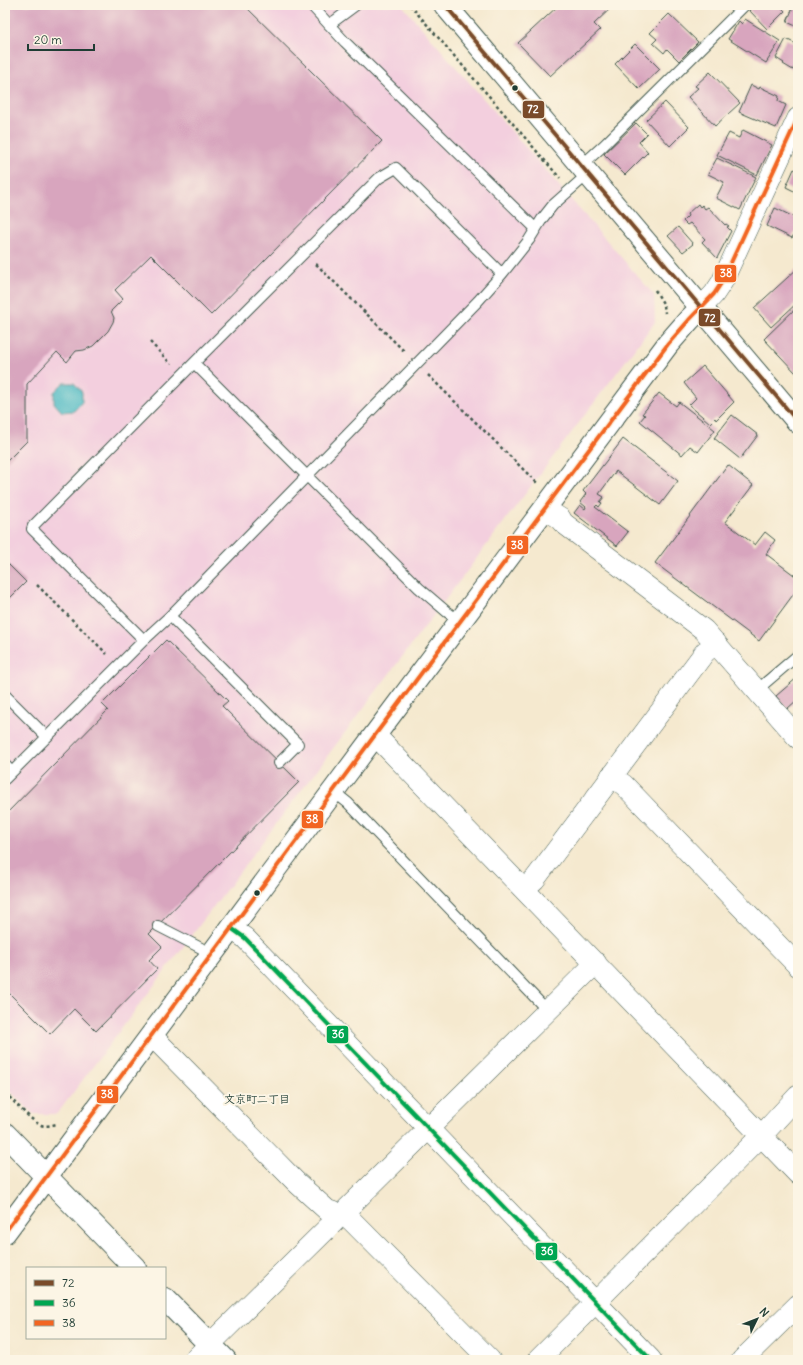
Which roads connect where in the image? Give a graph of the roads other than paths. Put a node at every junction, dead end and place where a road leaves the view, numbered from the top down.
1 (311, 5) edge
2 (356, 5) edge
3 (445, 5) edge
4 (745, 5) edge
5 (329, 25) junction
6 (798, 118) edge
7 (584, 170) junction
8 (536, 229) junction
9 (502, 274) junction
10 (701, 308) junction
11 (194, 363) junction
12 (798, 422) edge
13 (307, 476) junction
14 (545, 509) junction
15 (169, 617) junction
16 (460, 621) junction
17 (144, 640) junction
18 (716, 643) junction
19 (798, 655) edge
20 (757, 690) junction
21 (5, 695) edge
22 (375, 735) junction
23 (47, 737) junction
24 (798, 738) edge
25 (279, 763) dead end
26 (7, 772) edge
27 (611, 776) junction
28 (333, 791) junction
29 (524, 889) junction
30 (158, 926) dead end
31 (231, 928) junction
32 (210, 956) junction
33 (596, 963) junction
34 (798, 966) edge
35 (547, 1010) junction
36 (150, 1037) junction
37 (798, 1096) edge
38 (429, 1129) junction
39 (5, 1134) edge
40 (761, 1136) junction
41 (798, 1174) edge
42 (46, 1176) junction
43 (342, 1215) junction
44 (5, 1232) edge
45 (134, 1267) edge
46 (166, 1300) edge
47 (596, 1303) junction
48 (798, 1305) edge
49 (210, 1344) junction
50 (194, 1360) edge
51 (225, 1360) edge
52 (490, 1360) edge
53 (538, 1360) edge
54 (651, 1360) edge
55 (742, 1360) edge

1 - 5 lane
2 - 5 lane
3 - 7 street
4 - 7 lane
5 - 8 lane
6 - 10 street
7 - 8 lane
7 - 10 street
8 - 9 lane
9 - 11 lane
9 - 13 lane
10 - 12 street
10 - 14 street
11 - 13 lane
11 - 17 lane
13 - 15 lane
13 - 16 lane
14 - 16 street
14 - 18 street
15 - 17 lane
15 - 25 lane
16 - 22 street
17 - 23 lane
18 - 20 street
18 - 27 street
19 - 20 lane
20 - 24 street
21 - 23 lane
22 - 28 street
22 - 29 street
23 - 26 lane
27 - 29 street
27 - 34 street
28 - 31 street
28 - 35 lane
29 - 33 street
30 - 32 lane
31 - 32 street
31 - 38 street
32 - 36 street
33 - 35 street
33 - 40 street
35 - 38 street
36 - 42 street
36 - 43 street
37 - 40 street
38 - 43 street
38 - 47 street
39 - 42 street
40 - 41 street
40 - 47 street
42 - 44 street
42 - 45 street
43 - 49 street
43 - 52 street
46 - 49 street
47 - 53 street
47 - 54 street
48 - 55 street
49 - 50 street
49 - 51 street

